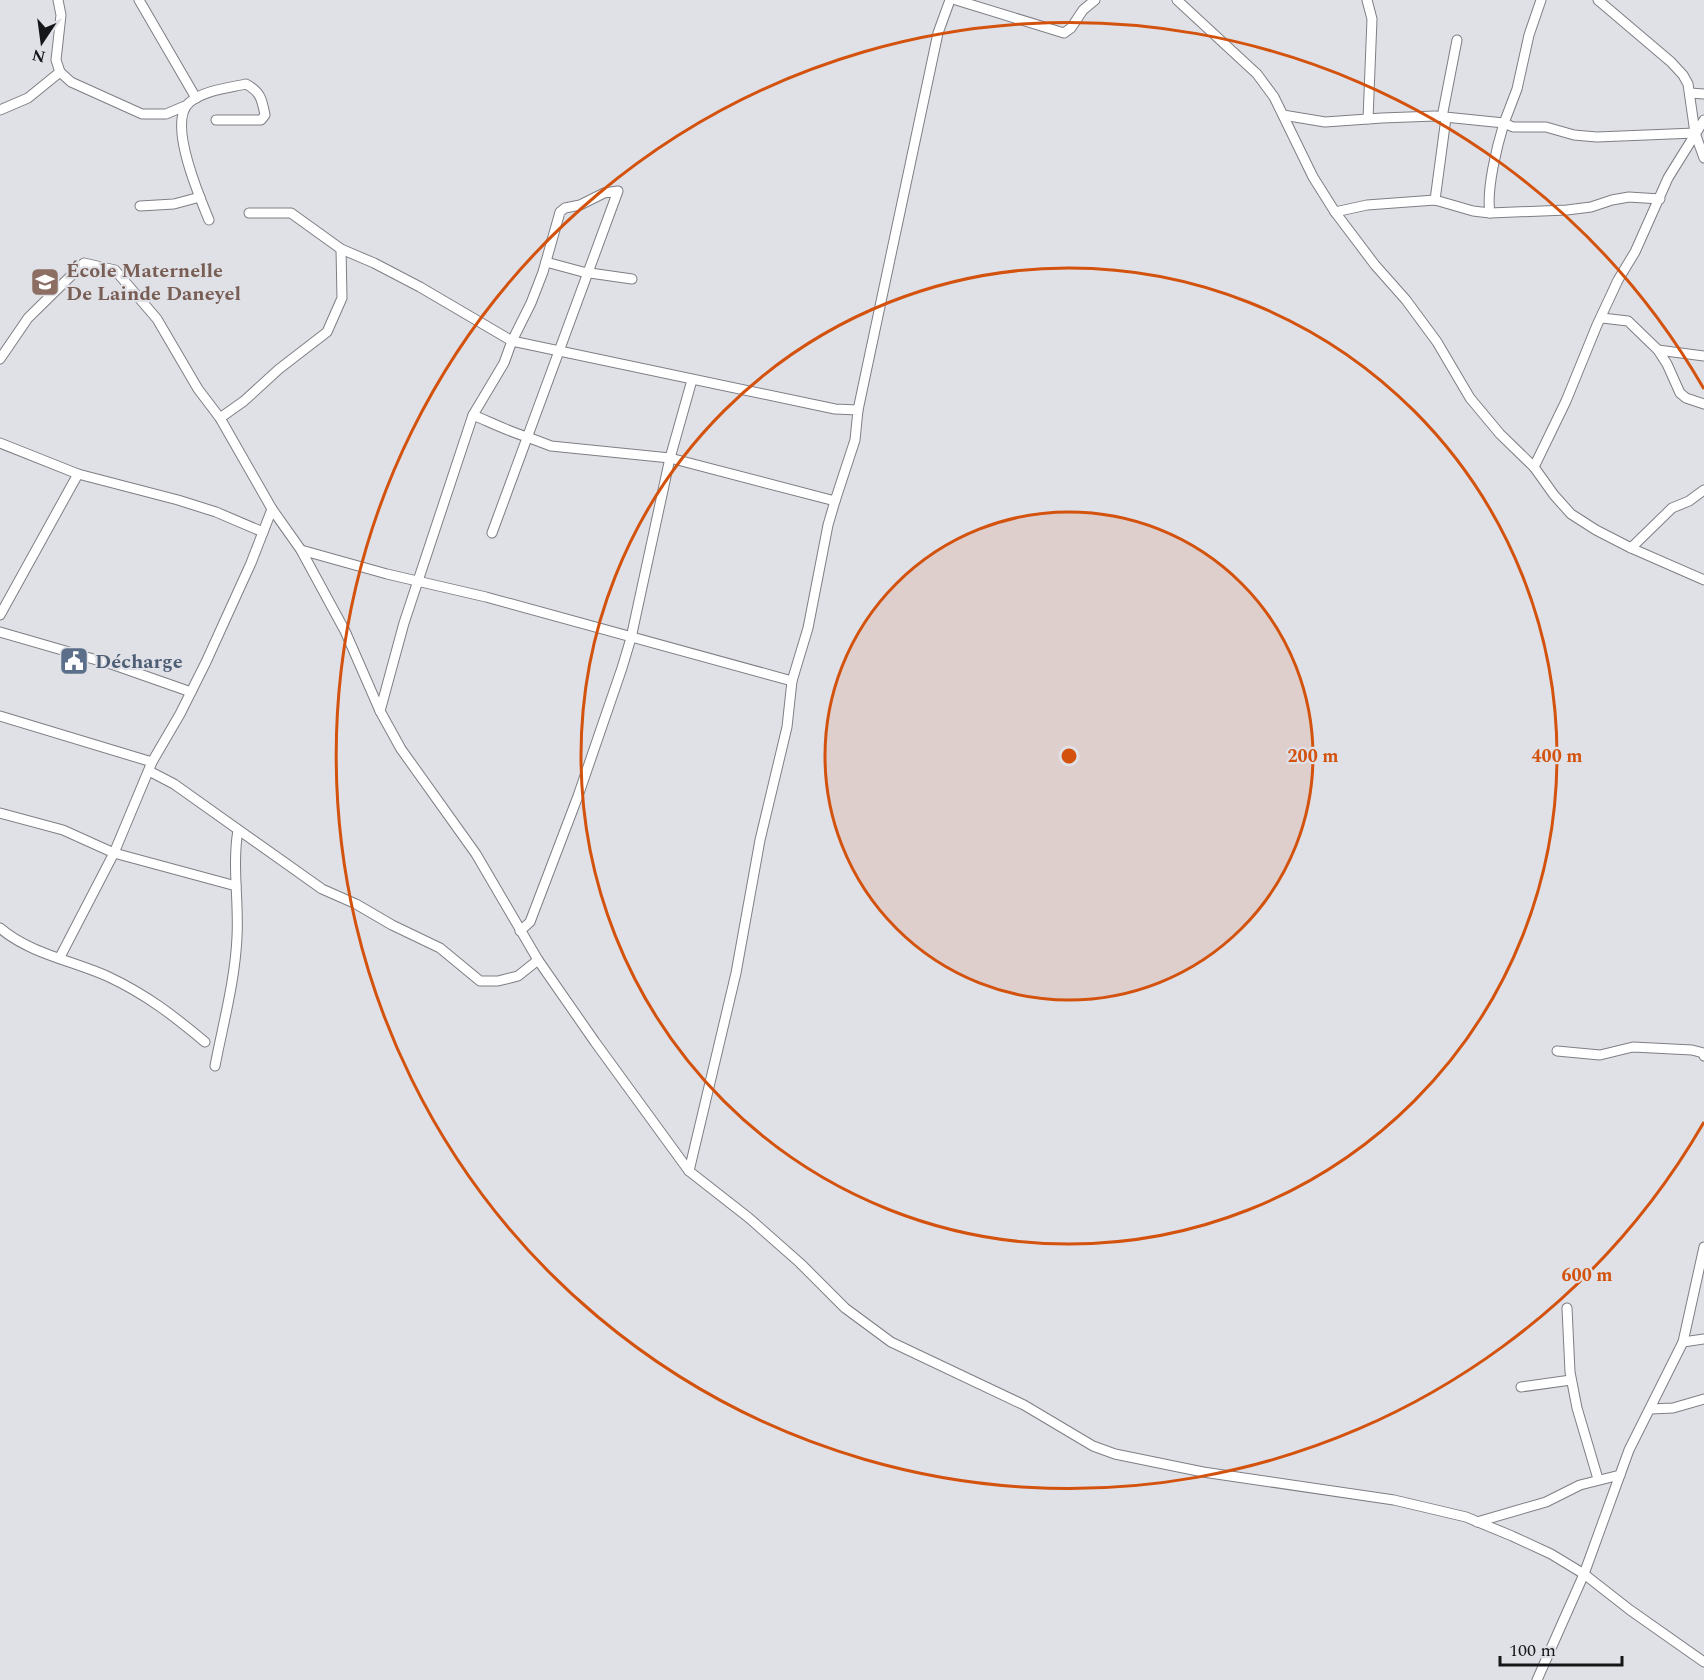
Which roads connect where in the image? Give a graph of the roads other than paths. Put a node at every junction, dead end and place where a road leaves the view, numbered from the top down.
1 (58, 0) edge
2 (139, 0) edge
3 (950, 0) edge
4 (956, 0) edge
5 (1095, 0) edge
6 (1177, 0) edge
7 (1367, 0) edge
8 (1541, 0) edge
9 (1598, 0) edge
10 (1457, 40) dead end
11 (60, 72) junction
12 (1690, 93) junction
13 (1704, 94) edge
14 (196, 98) junction
15 (185, 106) junction
16 (0, 110) edge
17 (1284, 115) junction
18 (1444, 117) junction
19 (1368, 119) junction
20 (216, 120) dead end
21 (1704, 120) edge
22 (1504, 123) junction
23 (1695, 133) junction
24 (1704, 158) edge
25 (200, 197) junction
26 (1660, 199) junction
27 (1435, 200) junction
28 (140, 206) dead end
29 (1335, 212) junction
30 (249, 213) dead end
31 (1491, 213) junction
32 (209, 220) dead end
33 (341, 249) junction
34 (546, 262) junction
35 (588, 273) junction
36 (632, 279) dead end
37 (1602, 318) junction
38 (512, 341) junction
39 (1658, 350) junction
40 (559, 352) junction
41 (1704, 356) edge
42 (0, 359) edge
43 (692, 380) junction
44 (1704, 404) edge
45 (858, 410) junction
46 (473, 415) junction
47 (220, 418) junction
48 (527, 437) junction
49 (0, 443) edge
50 (670, 458) junction
51 (1534, 467) junction
52 (78, 474) junction
53 (1704, 490) edge
54 (835, 501) junction
55 (272, 509) junction
56 (263, 532) junction
57 (492, 533) dead end
58 (1631, 548) junction
59 (301, 550) junction
60 (418, 580) junction
61 (1704, 580) edge
62 (0, 615) edge
63 (0, 632) edge
64 (630, 638) junction
65 (792, 681) junction
66 (191, 692) junction
67 (380, 711) junction
68 (0, 716) edge
69 (150, 766) junction
70 (0, 813) edge
71 (238, 830) junction
72 (114, 853) junction
73 (236, 886) junction
74 (0, 928) edge
75 (520, 931) junction
76 (60, 957) junction
77 (537, 960) junction
78 (205, 1042) dead end
79 (1557, 1051) dead end
80 (1704, 1056) edge
81 (215, 1066) dead end
82 (689, 1171) junction
83 (1704, 1247) edge
84 (1567, 1308) dead end
85 (1704, 1339) edge
86 (1683, 1342) junction
87 (1571, 1380) junction
88 (1521, 1387) dead end
89 (1704, 1399) edge
90 (1651, 1409) junction
91 (1620, 1475) junction
92 (1598, 1479) junction
93 (1477, 1522) junction
94 (1584, 1574) junction
95 (1704, 1662) edge
96 (1537, 1680) edge

1 - 11 street
2 - 14 street
3 - 45 street
4 - 5 street
6 - 17 street
7 - 19 street
8 - 22 street
9 - 12 street
10 - 18 street
11 - 15 street
11 - 16 street
12 - 13 street
12 - 23 street
14 - 15 street
14 - 20 street
15 - 25 street
17 - 19 street
17 - 29 street
18 - 19 street
18 - 22 street
18 - 27 street
21 - 23 street
22 - 23 street
22 - 31 street
23 - 24 street
23 - 26 street
25 - 28 street
25 - 32 street
26 - 31 street
26 - 37 street
27 - 29 street
27 - 31 street
29 - 51 street
30 - 33 street
33 - 38 street
33 - 47 street
34 - 35 street
34 - 35 street
34 - 38 street
35 - 36 street
35 - 40 street
37 - 39 street
37 - 51 street
38 - 40 street
38 - 46 street
39 - 41 street
39 - 44 street
40 - 43 street
40 - 48 street
42 - 47 street
43 - 45 street
43 - 50 street
45 - 54 street
46 - 48 street
46 - 60 street
47 - 55 street
48 - 50 street
48 - 57 street
49 - 52 street
50 - 54 street
50 - 64 street
51 - 58 street
52 - 56 street
52 - 62 street
53 - 58 street
54 - 65 street
55 - 56 street
55 - 59 street
56 - 66 street
58 - 61 street
59 - 60 street
59 - 67 street
60 - 64 street
60 - 67 street
63 - 66 street
64 - 65 street
64 - 75 street
65 - 82 street
66 - 69 street
67 - 75 street
68 - 69 street
69 - 71 street
69 - 72 street
70 - 72 street
71 - 73 street
71 - 77 street
72 - 73 street
72 - 76 street
73 - 81 street
74 - 76 street
75 - 77 street
76 - 78 street
77 - 82 street
79 - 80 street
82 - 93 street
83 - 86 street
84 - 87 street
85 - 86 street
86 - 90 street
87 - 88 street
87 - 92 street
89 - 90 street
90 - 91 street
91 - 92 street
91 - 94 street
92 - 93 street
93 - 94 street
94 - 95 street
94 - 96 street

